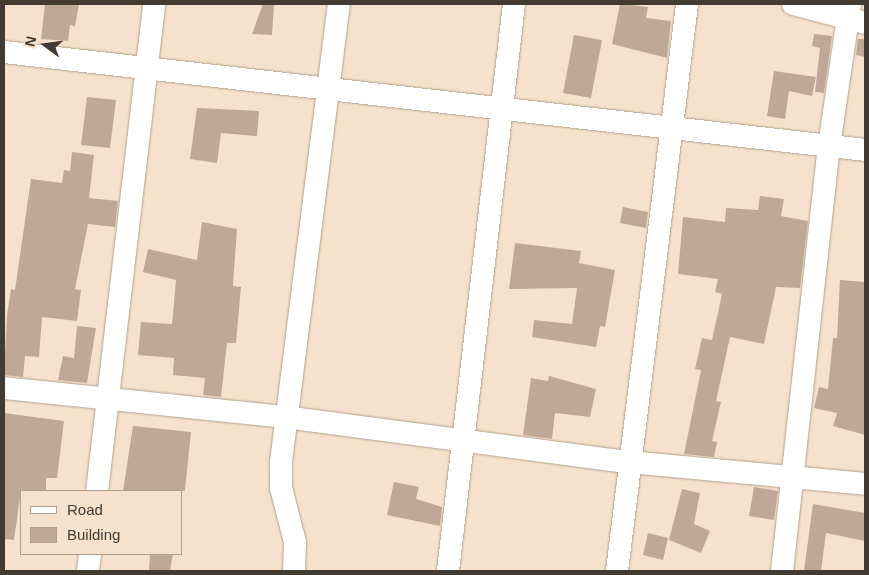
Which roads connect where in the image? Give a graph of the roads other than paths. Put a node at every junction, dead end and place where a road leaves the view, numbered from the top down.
1 (154, 4) edge
2 (339, 4) edge
3 (514, 4) edge
4 (687, 4) edge
5 (793, 4) edge
6 (855, 15) edge
7 (4, 52) edge
8 (146, 67) junction
9 (329, 88) junction
10 (501, 108) junction
11 (672, 126) junction
12 (829, 146) junction
13 (865, 150) edge
14 (4, 388) edge
15 (107, 400) junction
16 (284, 418) junction
17 (463, 442) junction
18 (629, 462) junction
19 (792, 475) junction
20 (865, 484) edge
21 (97, 490) edge
22 (90, 555) edge
23 (88, 571) edge
24 (294, 571) edge
25 (448, 571) edge
26 (617, 571) edge
27 (782, 571) edge

1 - 8 street
2 - 9 street
3 - 10 street
4 - 11 street
5 - 6 street
6 - 12 street
7 - 8 street
8 - 9 street
8 - 15 street
9 - 10 street
9 - 16 street
10 - 11 street
10 - 17 street
11 - 12 street
11 - 18 street
12 - 13 street
12 - 19 street
14 - 15 street
15 - 16 street
15 - 21 street
16 - 17 street
16 - 24 street
17 - 18 street
17 - 25 street
18 - 19 street
18 - 26 street
19 - 20 street
19 - 27 street
22 - 23 street

